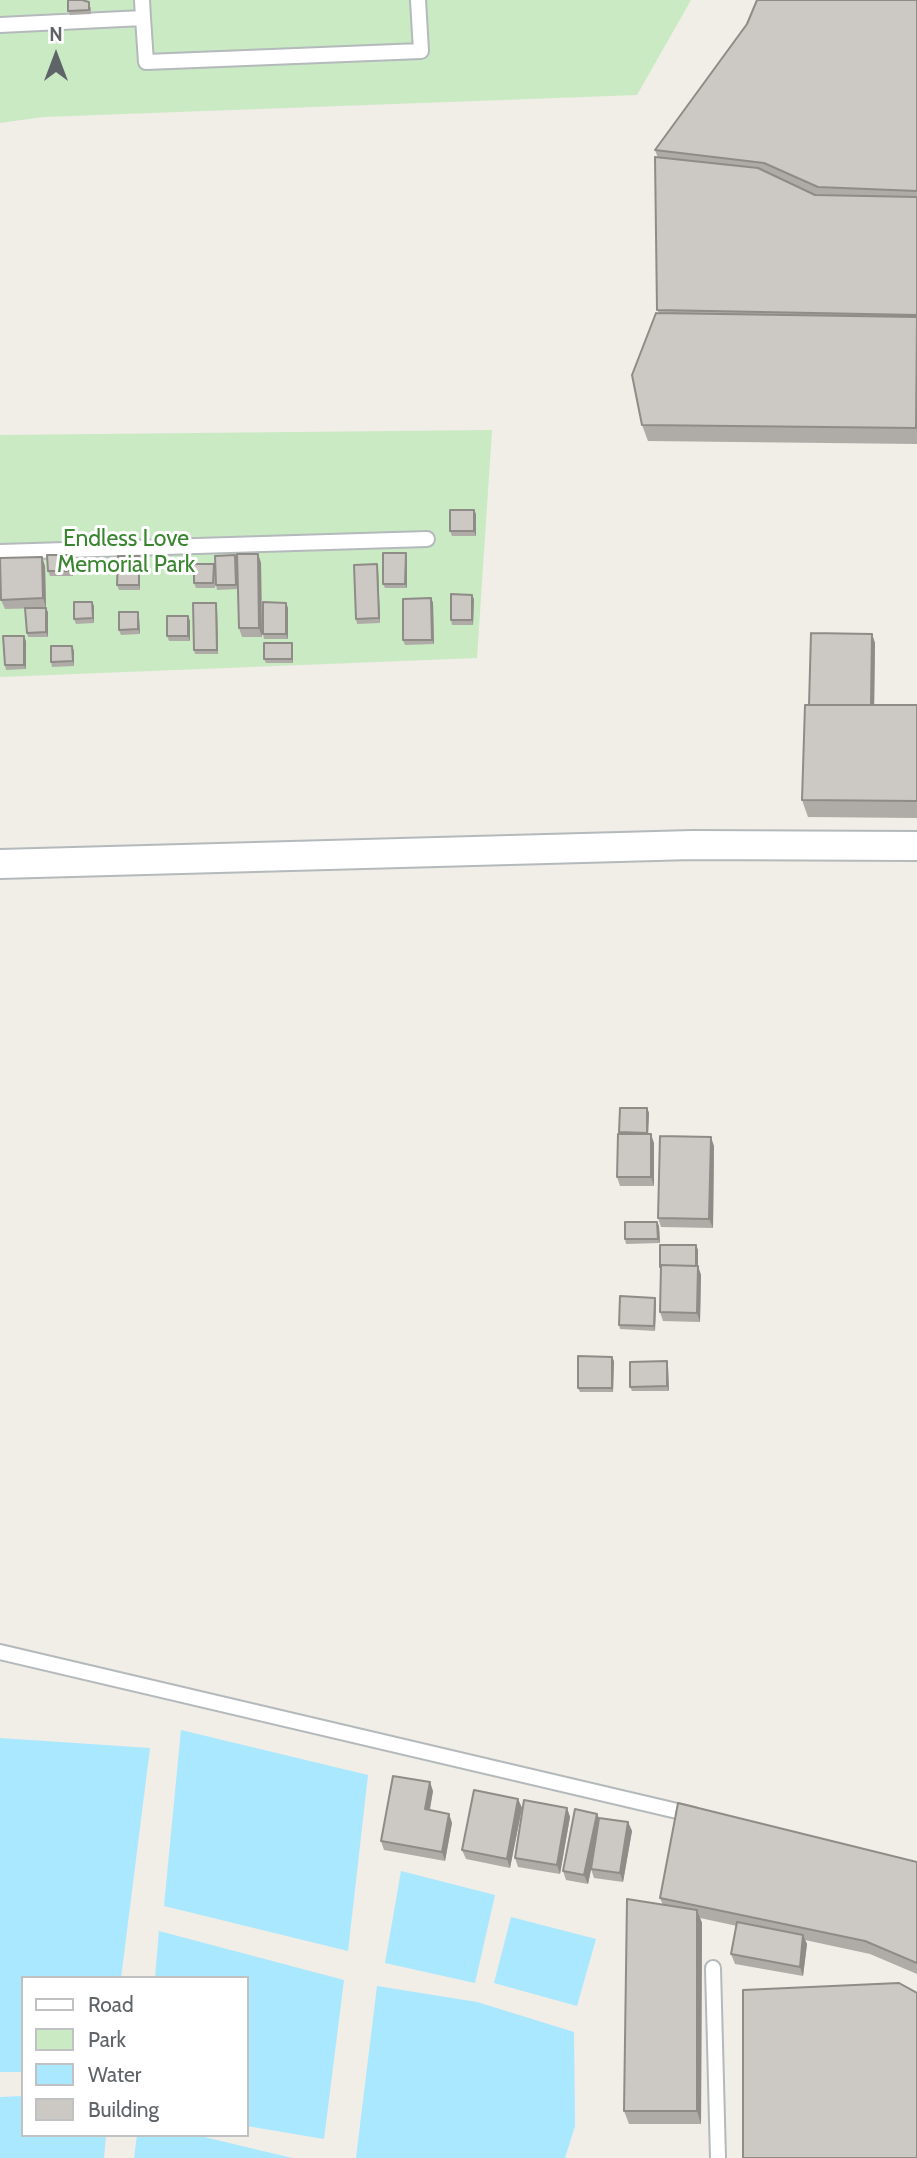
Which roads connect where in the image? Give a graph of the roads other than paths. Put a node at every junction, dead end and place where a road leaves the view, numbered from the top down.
1 (142, 0) edge
2 (418, 0) edge
3 (143, 18) junction
4 (0, 25) edge
5 (427, 539) dead end
6 (0, 552) edge
7 (917, 846) edge
8 (0, 864) edge
9 (0, 1652) edge
10 (715, 1819) edge
11 (713, 1968) dead end
12 (718, 2158) edge

1 - 3 lane
2 - 3 lane
3 - 4 lane
5 - 6 lane
7 - 8 street
9 - 10 lane
11 - 12 lane

